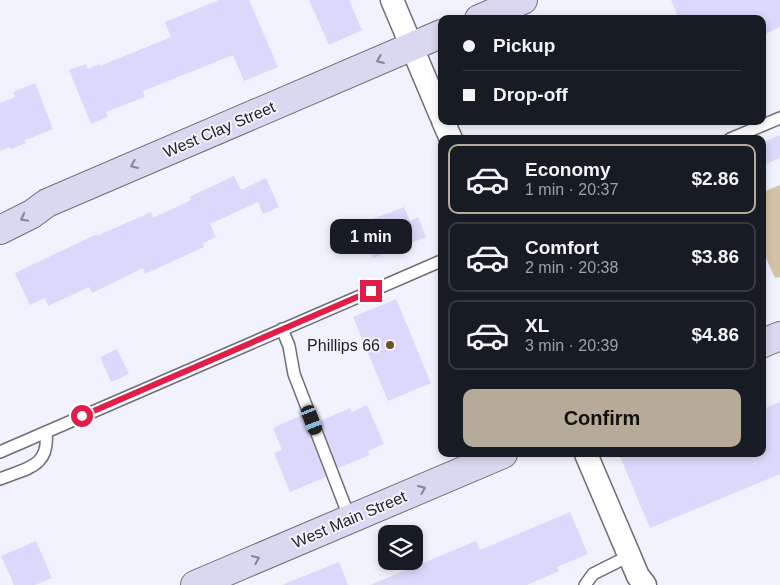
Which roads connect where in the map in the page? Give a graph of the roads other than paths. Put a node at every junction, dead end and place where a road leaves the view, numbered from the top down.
1 (392, 0) edge
2 (523, 0) edge
3 (487, 15) edge
4 (438, 35) edge
5 (411, 47) junction
6 (438, 109) edge
7 (780, 118) edge
8 (766, 124) edge
9 (763, 125) edge
10 (740, 135) edge
11 (0, 230) edge
12 (438, 262) edge
13 (282, 329) junction
14 (780, 336) edge
15 (766, 342) edge
16 (46, 432) junction
17 (0, 452) edge
18 (497, 457) edge
19 (587, 457) edge
20 (0, 479) edge
21 (350, 519) junction
22 (629, 556) junction
23 (234, 577) edge
24 (195, 585) edge
25 (585, 585) edge
26 (645, 585) edge

1 - 5 street
2 - 3 main road
4 - 5 main road, West Clay Street
5 - 6 street
5 -> 11 main road, West Clay Street
7 - 8 lane
9 - 10 lane
12 - 13 lane
13 - 16 lane
13 - 21 lane
14 - 15 main road
16 - 17 lane
16 - 20 lane
21 -> 18 main road, West Main Street
19 - 22 street
23 -> 21 main road, West Main Street
22 - 25 lane
22 - 26 street
23 - 24 main road, West Main Street

